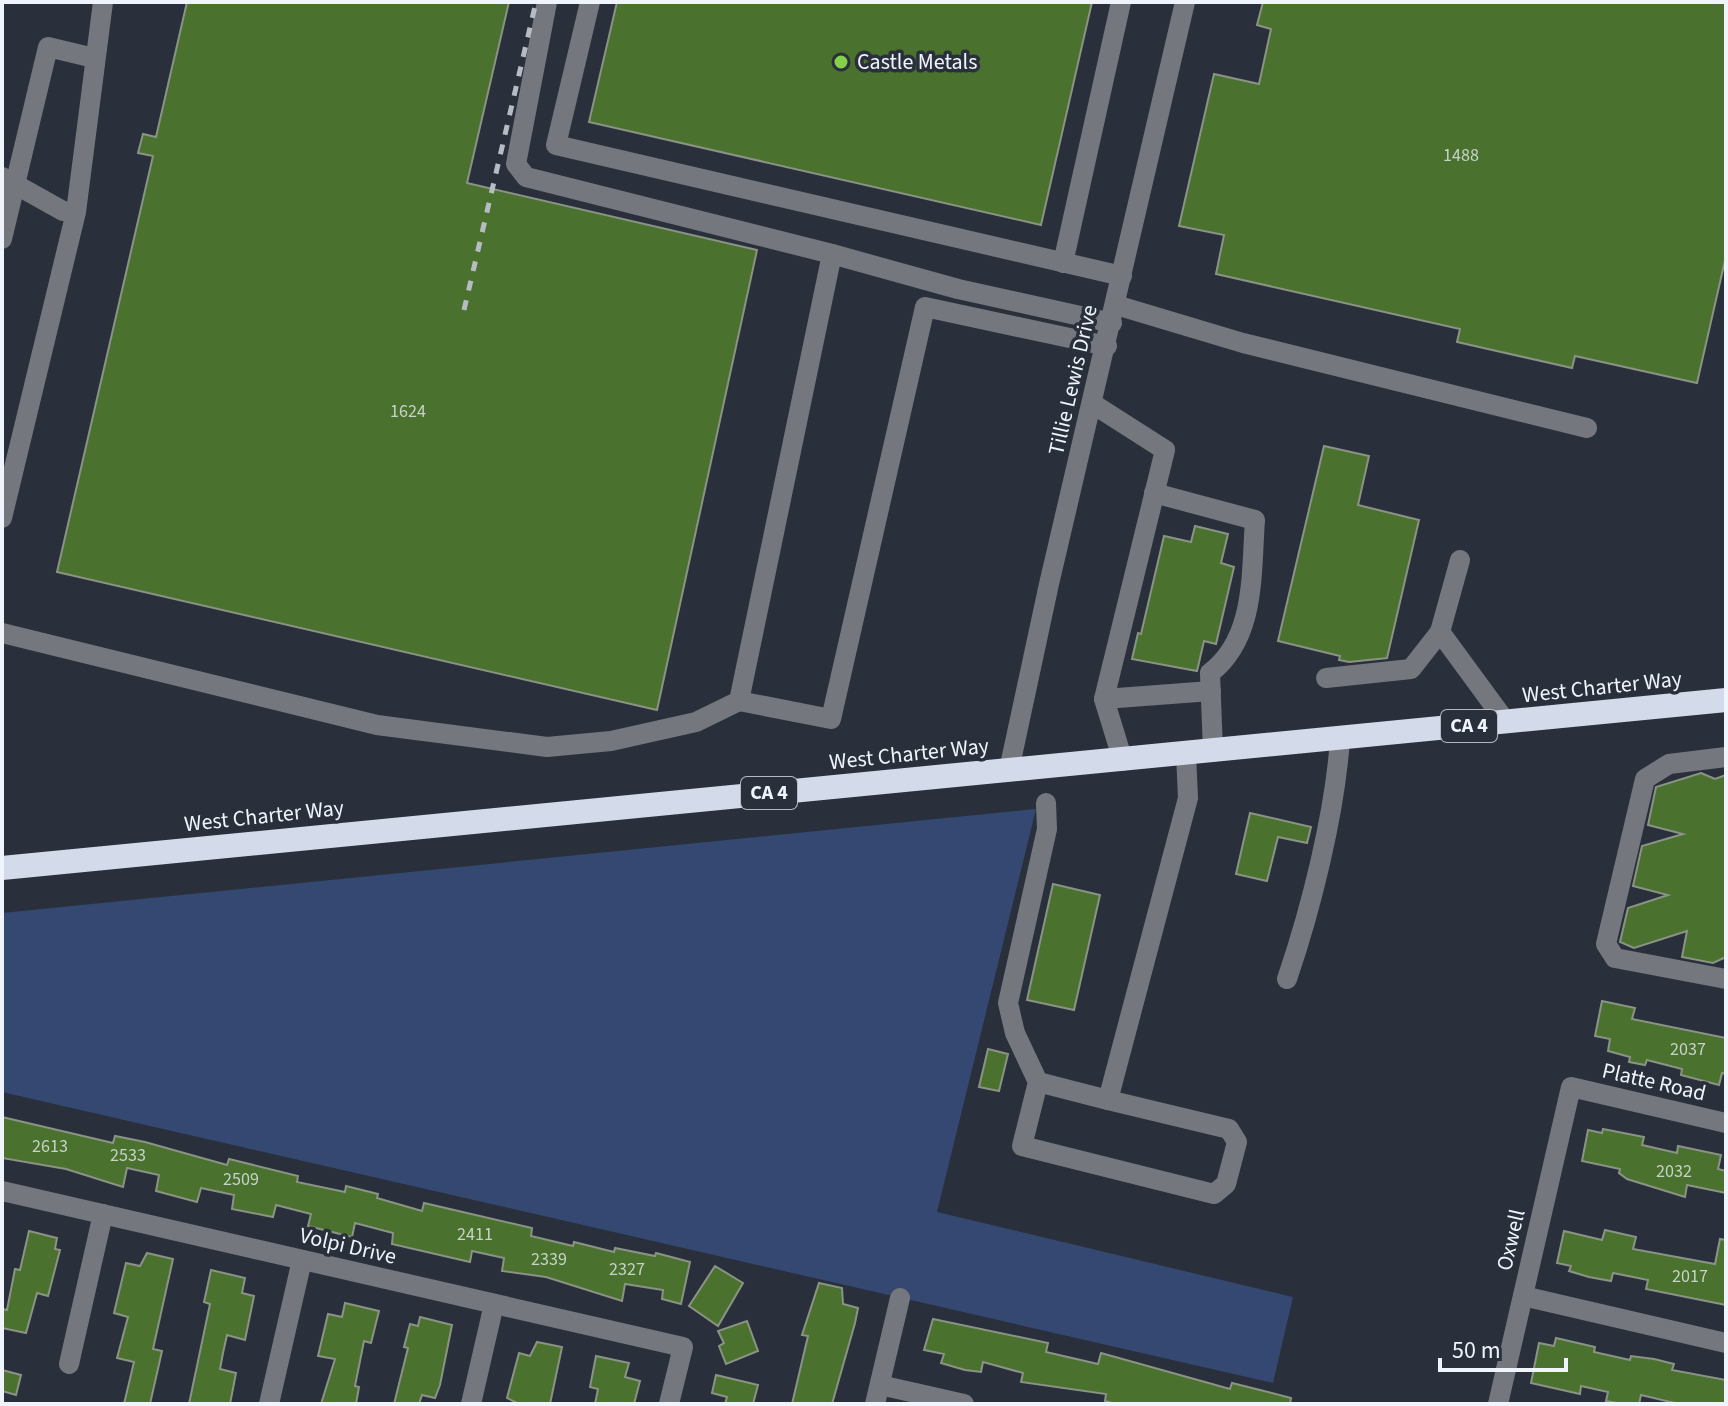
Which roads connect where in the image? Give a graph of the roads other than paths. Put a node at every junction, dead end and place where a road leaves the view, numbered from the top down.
1 (103, 2) edge
2 (547, 2) edge
3 (590, 2) edge
4 (1121, 2) edge
5 (1185, 2) edge
6 (94, 58) junction
7 (8, 181) edge
8 (76, 212) junction
9 (2, 239) edge
10 (832, 254) junction
11 (1063, 263) junction
12 (1122, 276) junction
13 (1114, 314) junction
14 (1107, 346) junction
15 (1093, 404) junction
16 (1587, 428) dead end
17 (1154, 493) junction
18 (2, 518) edge
19 (1460, 560) dead end
20 (1440, 632) junction
21 (2, 633) edge
22 (1326, 678) dead end
23 (1211, 691) junction
24 (1104, 699) junction
25 (1726, 700) edge
26 (739, 701) junction
27 (1506, 722) junction
28 (1340, 739) junction
29 (1213, 752) junction
30 (1186, 754) junction
31 (1726, 757) edge
32 (1123, 761) junction
33 (1009, 770) junction
34 (1046, 803) dead end
35 (2, 868) edge
36 (1287, 979) dead end
37 (1726, 979) edge
38 (1038, 1082) junction
39 (1571, 1087) joint
40 (1108, 1100) junction
41 (1726, 1123) edge
42 (2, 1191) edge
43 (103, 1214) junction
44 (302, 1260) junction
45 (1523, 1296) junction
46 (900, 1298) dead end
47 (494, 1304) junction
48 (1726, 1343) edge
49 (69, 1364) dead end
50 (877, 1394) edge
51 (269, 1404) edge
52 (471, 1404) edge
53 (669, 1404) edge
54 (964, 1404) edge
55 (1498, 1404) edge

1 - 6 street
2 - 10 street
3 - 11 street
4 - 11 street
5 - 12 street, Tillie Lewis Drive
6 - 7 street
6 - 8 street
7 - 8 street
7 - 9 street
8 - 18 street
10 - 13 street
10 - 26 street
11 - 12 street
12 - 13 street, Tillie Lewis Drive
13 - 14 street, Tillie Lewis Drive
13 - 16 street
14 - 15 street, Tillie Lewis Drive
14 - 26 street
15 - 17 street
15 - 33 street, Tillie Lewis Drive
17 - 23 street
17 - 24 street
19 - 20 street
20 - 22 street
20 - 27 street
21 - 26 street
23 - 24 street
23 - 29 street
24 - 32 street
25 - 27 highway, West Charter Way / CA 4
27 - 28 highway, West Charter Way / CA 4
28 - 29 highway, West Charter Way / CA 4
28 - 36 street
29 - 30 highway, West Charter Way / CA 4
30 - 32 highway, West Charter Way / CA 4
30 - 40 street
31 - 37 street
32 - 33 highway, West Charter Way / CA 4
33 - 35 highway, West Charter Way / CA 4
34 - 38 street
38 - 40 street
38 - 40 street
39 - 41 street, Platte Road
39 - 45 street, Oxwell
42 - 43 street, Volpi Drive
43 - 44 street, Volpi Drive
43 - 49 street
44 - 47 street, Volpi Drive
44 - 51 street
45 - 48 street
45 - 55 street, Oxwell
46 - 50 street
47 - 52 street
47 - 53 street, Volpi Drive
50 - 54 street

